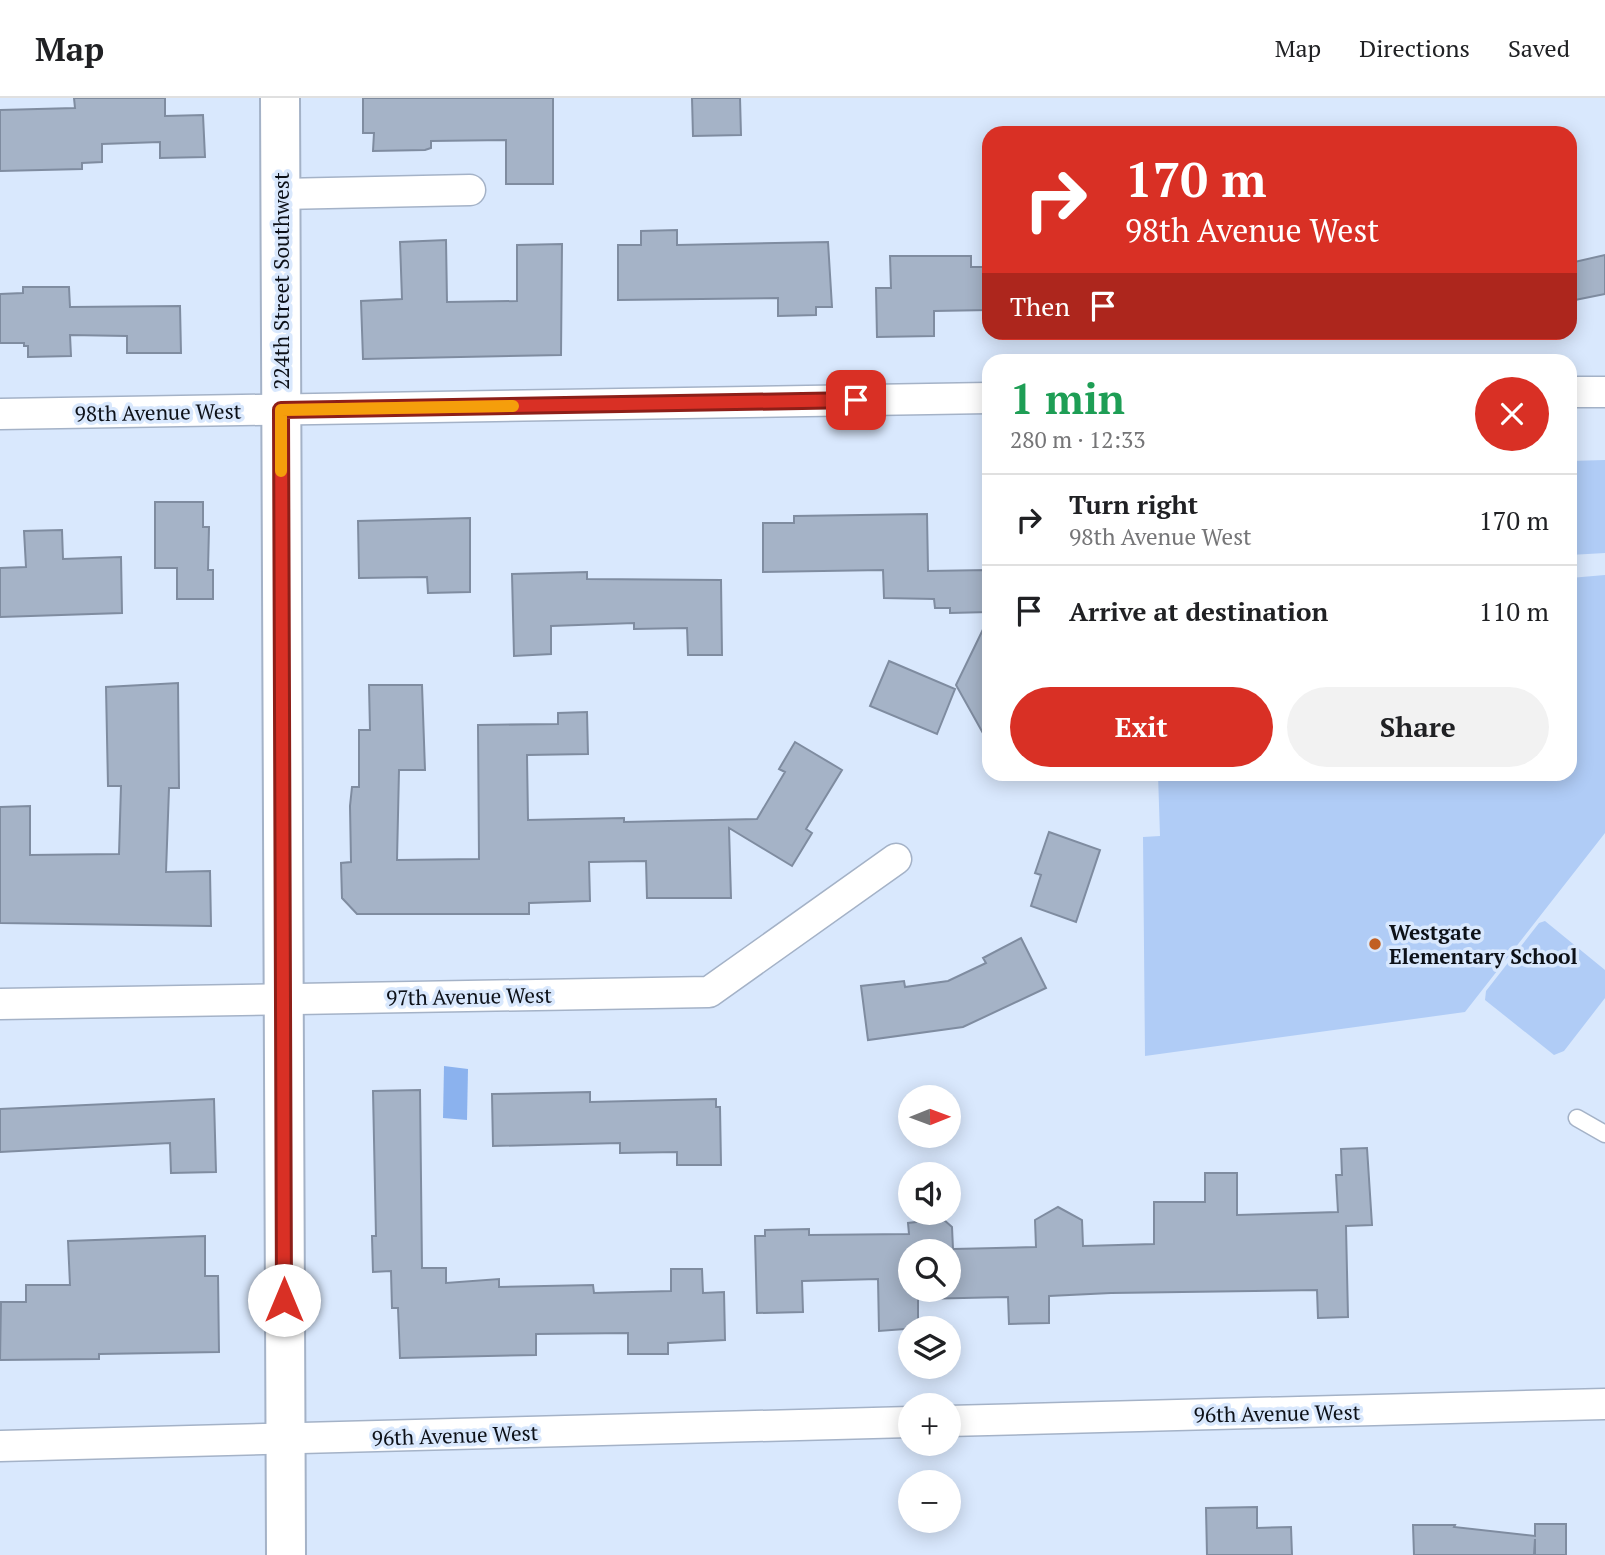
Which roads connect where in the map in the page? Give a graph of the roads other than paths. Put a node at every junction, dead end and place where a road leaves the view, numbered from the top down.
1 (280, 98) edge
2 (470, 190) dead end
3 (281, 194) junction
4 (1605, 391) edge
5 (1577, 392) edge
6 (982, 398) edge
7 (281, 410) junction
8 (0, 414) edge
9 (896, 859) dead end
10 (285, 1000) junction
11 (0, 1004) edge
12 (1577, 1118) dead end
13 (1605, 1134) edge
14 (1605, 1405) edge
15 (961, 1421) edge
16 (898, 1422) edge
17 (284, 1440) junction
18 (0, 1446) edge
19 (286, 1555) edge

1 - 3 street, 224th Street Southwest
2 - 3 street
3 - 7 street, 224th Street Southwest
4 - 5 street
6 - 7 street, 98th Avenue West
7 - 8 street, 98th Avenue West
7 - 10 street, 224th Street Southwest
9 - 10 street, 97th Avenue West
10 - 11 street, 97th Avenue West
10 - 17 street, 224th Street Southwest
12 - 13 lane
14 - 15 street, 96th Avenue West
16 - 17 street, 96th Avenue West
17 - 18 street, 96th Avenue West
17 - 19 street, 224th Street Southwest

